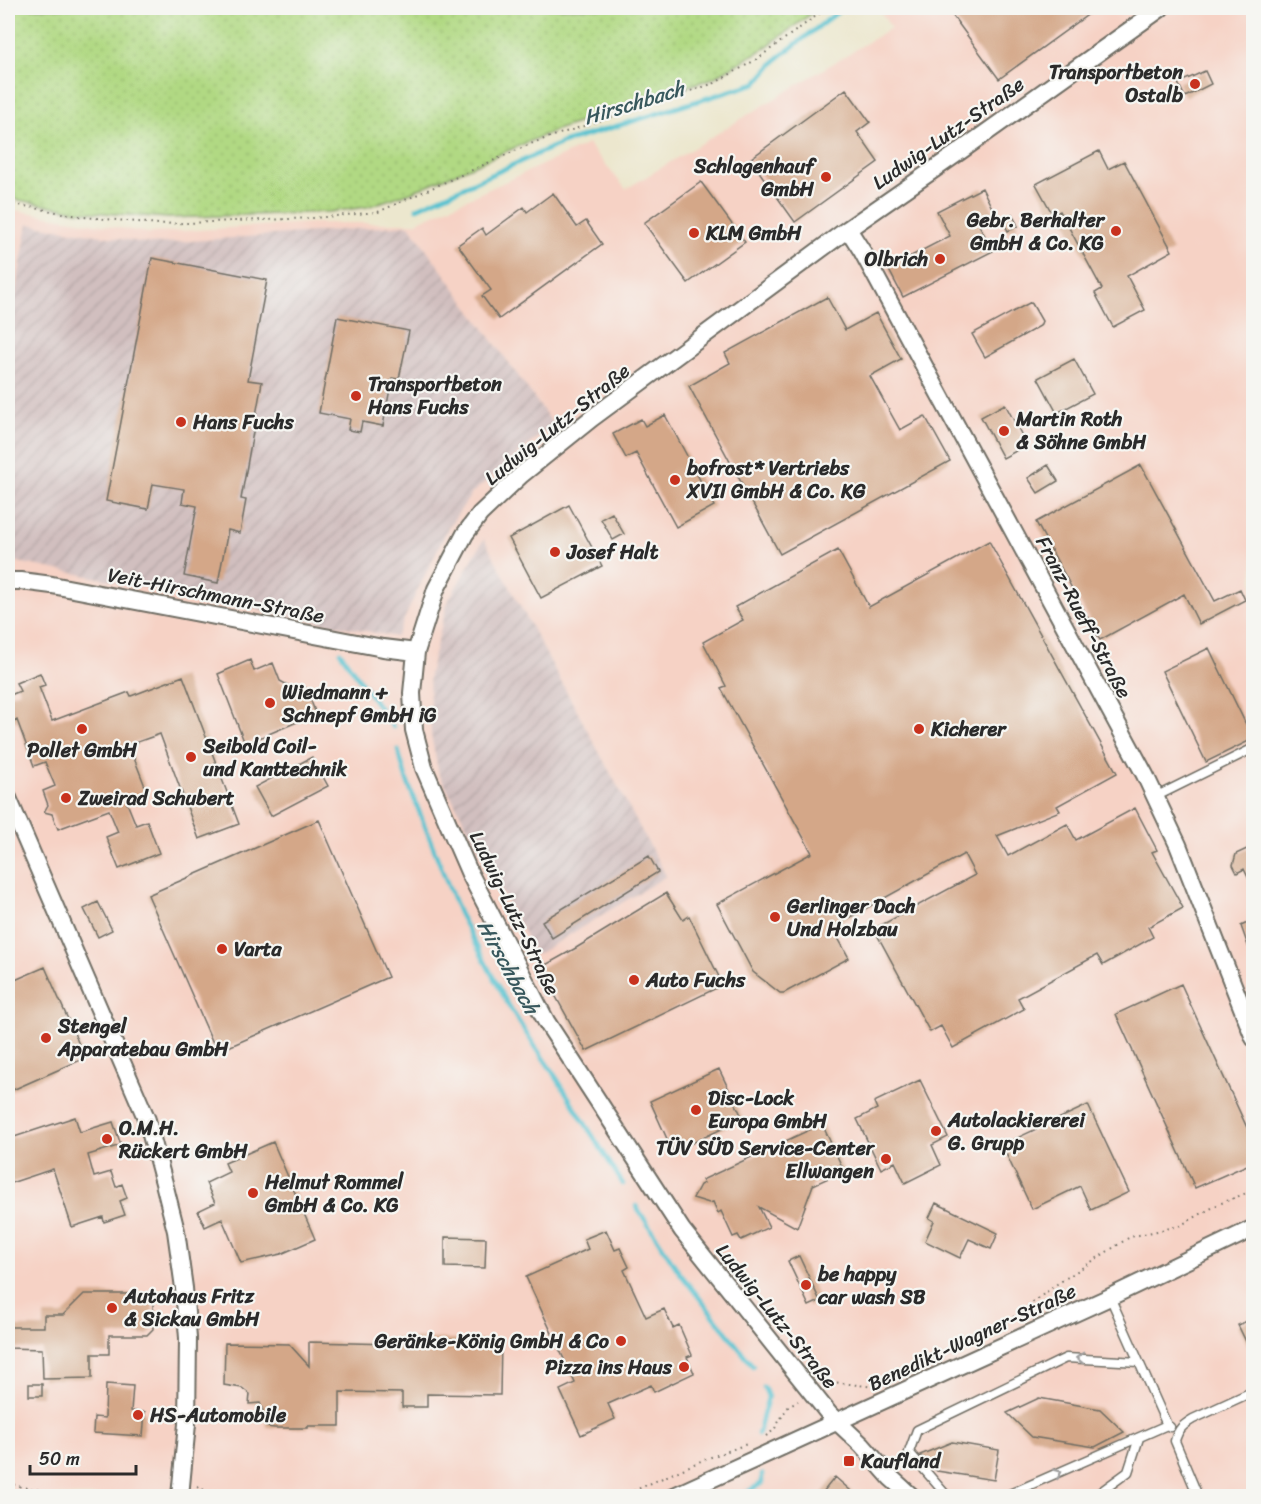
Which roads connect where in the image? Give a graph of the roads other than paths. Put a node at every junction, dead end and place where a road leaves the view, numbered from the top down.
1 (1161, 8) edge
2 (848, 229) junction
3 (8, 582) edge
4 (416, 652) junction
5 (1254, 748) edge
6 (1155, 797) junction
7 (8, 798) edge
8 (1254, 1038) edge
9 (1254, 1228) edge
10 (1110, 1297) junction
11 (1139, 1362) junction
12 (1254, 1391) edge
13 (838, 1422) junction
14 (1167, 1425) junction
15 (1177, 1432) junction
16 (1139, 1438) junction
17 (180, 1497) edge
18 (674, 1497) edge
19 (911, 1497) edge
20 (947, 1497) edge
21 (1005, 1497) edge
22 (1095, 1497) edge
23 (1198, 1497) edge

1 - 2 street, Ludwig-Lutz-Straße
2 - 4 street, Ludwig-Lutz-Straße
2 - 6 street, Franz-Rueff-Straße
3 - 4 street, Veit-Hirschmann-Straße
4 - 13 street, Ludwig-Lutz-Straße
5 - 6 lane
6 - 8 street, Franz-Rueff-Straße
7 - 17 street
9 - 10 street, Benedikt-Wagner-Straße
10 - 11 lane
10 - 13 street, Benedikt-Wagner-Straße
11 - 14 lane
11 -> 20 lane
12 - 15 lane
13 - 18 street, Benedikt-Wagner-Straße
13 - 19 street, Ludwig-Lutz-Straße
14 - 15 lane
14 - 16 lane
15 - 23 lane
21 -> 16 lane
16 - 22 lane

